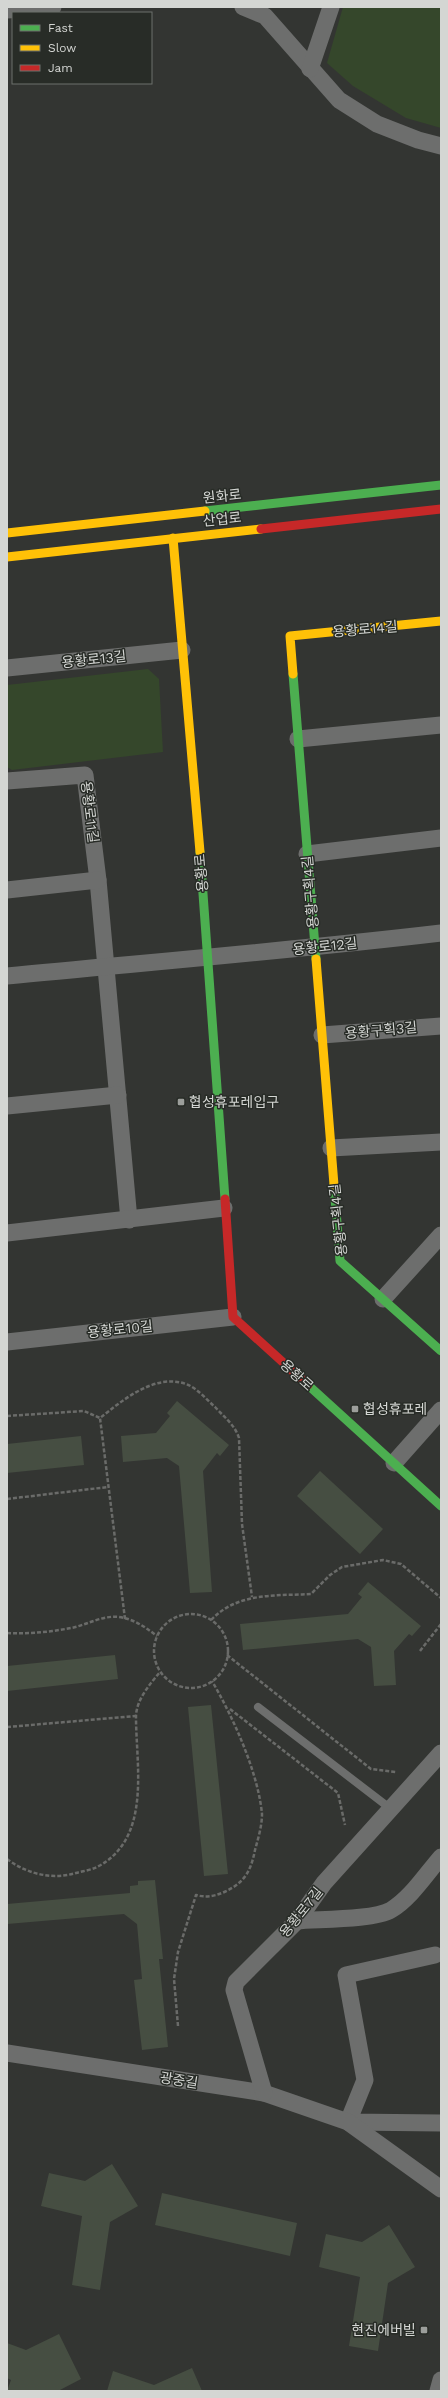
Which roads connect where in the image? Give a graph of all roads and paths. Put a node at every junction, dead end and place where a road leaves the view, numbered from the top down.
1 (53, 7) edge
2 (243, 7) edge
3 (331, 7) edge
4 (7, 10) edge
5 (310, 69) junction
6 (441, 146) edge
7 (441, 485) edge
8 (441, 509) edge
9 (7, 534) edge
10 (173, 538) junction
11 (7, 557) edge
12 (441, 622) edge
13 (290, 636) joint
14 (182, 650) junction
15 (7, 668) edge
16 (441, 725) edge
17 (298, 739) junction
18 (7, 781) edge
19 (441, 838) edge
20 (307, 854) junction
21 (98, 880) junction
22 (7, 890) edge
23 (441, 933) edge
24 (315, 948) junction
25 (209, 956) junction
26 (106, 966) junction
27 (7, 976) edge
28 (441, 1026) edge
29 (322, 1035) junction
30 (118, 1095) junction
31 (7, 1106) edge
32 (441, 1142) edge
33 (331, 1148) junction
34 (224, 1208) junction
35 (130, 1220) junction
36 (7, 1233) edge
37 (441, 1234) edge
38 (383, 1299) junction
39 (234, 1317) junction
40 (7, 1342) edge
41 (441, 1350) edge
42 (441, 1410) edge
43 (7, 1416) edge
44 (100, 1418) junction
45 (394, 1463) junction
46 (108, 1487) junction
47 (7, 1499) edge
48 (441, 1506) edge
49 (252, 1597) junction
50 (441, 1598) edge
51 (125, 1619) junction
52 (211, 1620) junction
53 (441, 1624) edge
54 (7, 1633) edge
55 (157, 1636) junction
56 (420, 1651) dead end
57 (227, 1655) junction
58 (160, 1672) junction
59 (212, 1681) junction
60 (258, 1707) dead end
61 (228, 1709) junction
62 (136, 1716) junction
63 (7, 1727) edge
64 (441, 1753) edge
65 (396, 1772) dead end
66 (391, 1809) junction
67 (345, 1825) dead end
68 (441, 1857) edge
69 (7, 1859) edge
70 (297, 1921) junction
71 (435, 1955) dead end
72 (178, 2026) dead end
73 (8, 2057) edge
74 (264, 2094) junction
75 (348, 2122) junction
76 (441, 2123) edge
77 (441, 2189) edge
78 (441, 2380) edge
79 (438, 2391) edge

1 - 4 street
2 - 5 street
3 - 5 street
5 - 6 street
7 - 9 street, 원화로
8 - 10 street, 산업로
10 - 11 street, 산업로
10 - 14 street, 용황로
12 - 13 street, 용황로14길
13 - 17 street, 용황구획4길
14 - 15 street, 용황로13길
14 - 25 street, 용황로
16 - 17 street
17 - 20 street, 용황구획4길
18 - 21 street, 용황로11길
19 - 20 street
20 - 24 street, 용황구획4길
21 - 22 street
21 - 26 street, 용황로11길
23 - 24 street, 용황로12길
24 - 25 street, 용황로12길
24 - 29 street, 용황구획4길
25 - 26 street
25 - 34 street, 용황로
26 - 27 street
26 - 30 street
28 - 29 street, 용황구획3길
29 - 33 street, 용황구획4길
30 - 31 street
30 - 35 street
32 - 33 street
33 - 38 street, 용황구획4길
34 - 35 street
34 - 39 street, 용황로
35 - 36 street
37 - 38 street
38 - 41 street, 용황구획4길
39 - 40 street, 용황로10길
39 - 45 street, 용황로
42 - 45 street
43 - 44 path
44 - 46 path
44 - 49 path
45 - 48 street, 용황로
46 - 47 path
46 - 51 path
49 - 50 path
49 - 52 path
51 - 54 path
51 - 55 path
52 - 55 path
52 - 57 path
53 - 56 path
55 - 58 path
57 - 59 path
57 - 65 path
58 - 59 path
58 - 62 path
59 - 61 path
60 - 66 lane
61 - 67 path
61 - 72 path
62 - 63 path
62 - 69 path
64 - 66 street, 용황로7길
66 - 70 street, 용황로7길
68 - 70 street
70 - 74 street, 용황로7길
71 - 75 street
73 - 74 street, 광중길
74 - 75 street, 광중길
75 - 76 street, 광중길
75 - 77 street, 광중길
78 - 79 street

